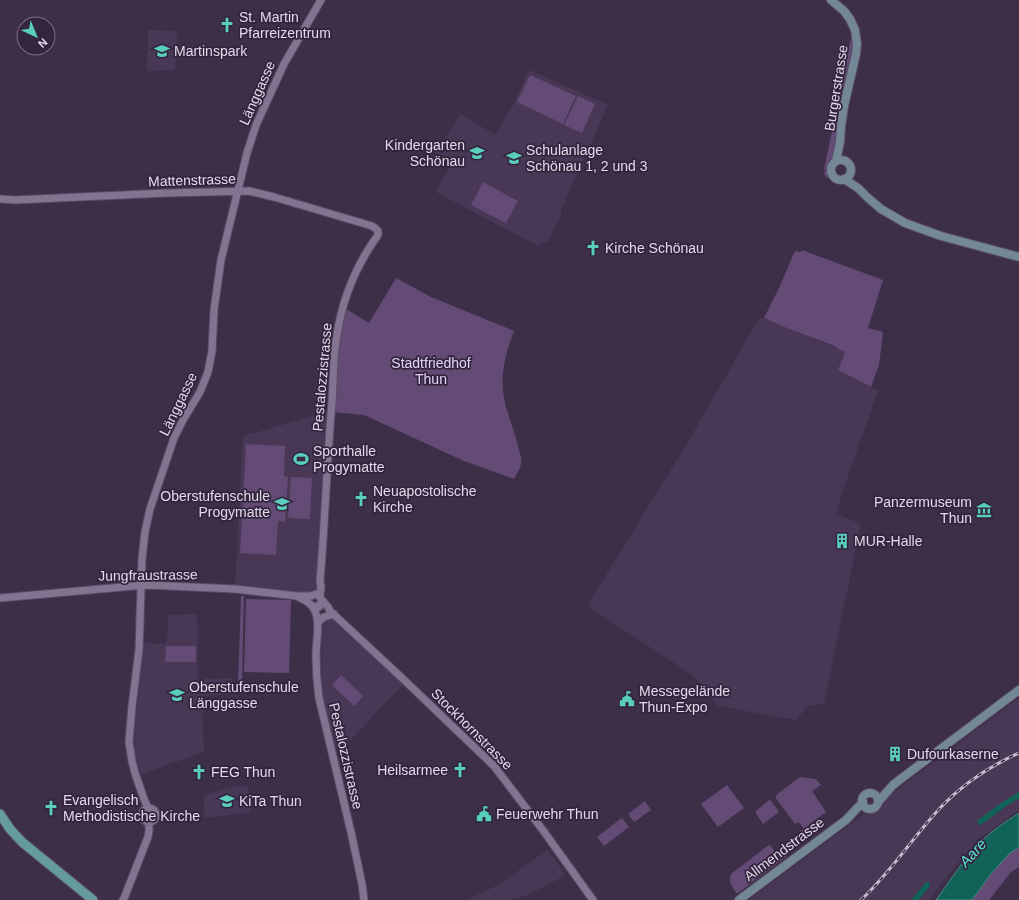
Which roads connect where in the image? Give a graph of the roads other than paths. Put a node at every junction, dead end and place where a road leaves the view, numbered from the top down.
1 (321, 0) edge
2 (831, 0) edge
3 (840, 142) junction
4 (836, 161) junction
5 (845, 161) junction
6 (847, 176) junction
7 (238, 191) junction
8 (0, 199) edge
9 (378, 231) joint
10 (1019, 257) edge
11 (142, 586) junction
12 (0, 598) edge
13 (316, 601) junction
14 (332, 613) junction
15 (318, 622) junction
16 (1019, 690) edge
17 (893, 785) junction
18 (873, 794) junction
19 (878, 802) junction
20 (865, 805) junction
21 (0, 814) edge
22 (0, 824) edge
23 (364, 897) edge
24 (86, 900) edge
25 (93, 900) edge
26 (123, 900) edge
27 (593, 900) edge
28 (739, 900) edge

1 - 7 street, Länggasse
2 - 3 main road, Burgerstrasse
3 - 4 main road, Burgerstrasse
3 - 5 main road, Burgerstrasse
4 - 5 main road
4 - 6 main road
5 - 6 main road
6 - 10 main road
7 - 8 street, Mattenstrasse
7 - 9 street, Mattenstrasse
7 - 11 street, Länggasse
9 - 13 street, Pestalozzistrasse
11 - 12 street, Jungfraustrasse
11 - 13 street, Jungfraustrasse
11 - 26 street, Länggasse
13 - 14 street, Stockhornstrasse
13 - 15 street, Pestalozzistrasse
14 - 15 street
14 - 27 street, Stockhornstrasse
15 - 23 street, Pestalozzistrasse
16 - 17 main road
17 - 18 main road
17 - 19 main road
18 - 19 main road
18 - 20 main road
19 - 20 main road
20 - 28 main road, Allmendstrasse
21 - 25 main road
22 - 24 main road

